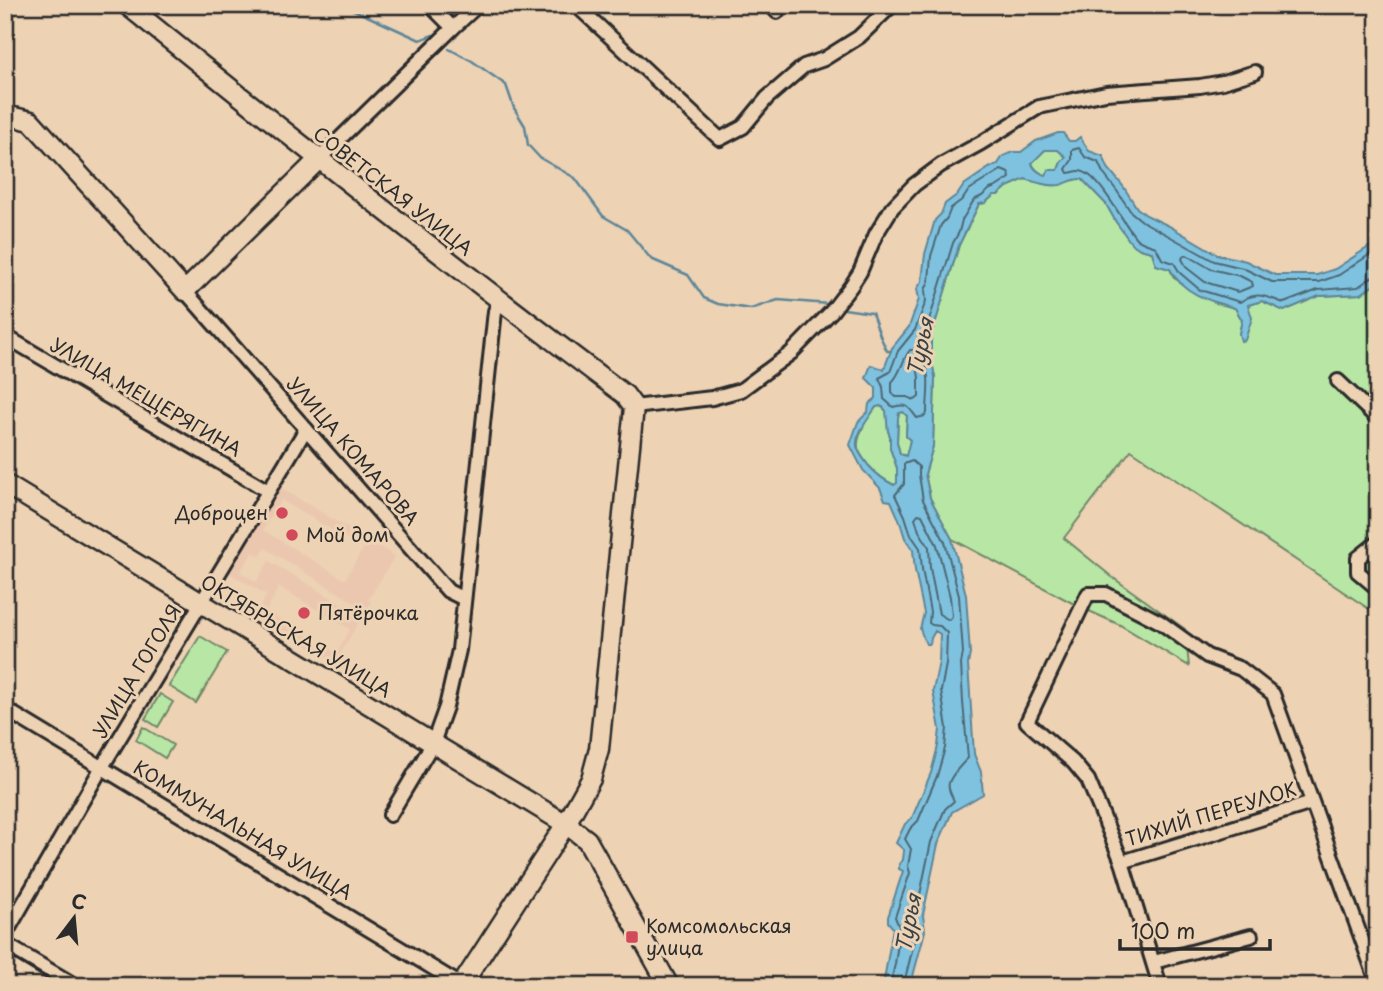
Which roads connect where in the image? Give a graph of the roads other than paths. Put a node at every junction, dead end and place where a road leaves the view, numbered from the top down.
1 (127, 5) edge
2 (430, 5) edge
3 (478, 5) edge
4 (576, 5) edge
5 (892, 5) edge
6 (453, 28) junction
7 (1255, 72) dead end
8 (5, 115) edge
9 (318, 160) junction
10 (186, 291) junction
11 (499, 300) junction
12 (5, 336) edge
13 (1338, 381) dead end
14 (634, 407) junction
15 (1378, 419) edge
16 (306, 429) junction
17 (5, 484) edge
18 (268, 491) junction
19 (1378, 542) edge
20 (1378, 589) edge
21 (464, 598) junction
22 (201, 603) junction
23 (5, 709) edge
24 (433, 743) junction
25 (102, 767) junction
26 (1312, 803) junction
27 (390, 815) dead end
28 (566, 824) junction
29 (1122, 862) junction
30 (5, 935) edge
31 (1251, 936) dead end
32 (5, 944) edge
33 (1154, 962) junction
34 (1378, 984) edge
35 (461, 985) edge
36 (76, 986) edge
37 (669, 986) edge
38 (1160, 986) edge

1 - 9 main road, СОВЕТСКАЯ УЛИЦА
2 - 6 street
3 - 6 street
4 - 5 street
6 - 9 street
7 - 14 street
8 - 10 main road, УЛИЦА КОМАРОВА
9 - 10 main road
9 - 11 main road, СОВЕТСКАЯ УЛИЦА
10 - 16 street, УЛИЦА КОМАРОВА
11 - 14 main road, СОВЕТСКАЯ УЛИЦА
11 - 21 street
12 - 18 street, УЛИЦА МЕЩЕРЯГИНА
13 - 15 street
14 - 28 main road
16 - 18 street, УЛИЦА ГОГОЛЯ
16 - 21 street, УЛИЦА КОМАРОВА
17 - 22 main road, ОКТЯБРЬСКАЯ УЛИЦА
18 - 22 street, УЛИЦА ГОГОЛЯ
19 - 20 street
21 - 24 street
22 - 24 main road, ОКТЯБРЬСКАЯ УЛИЦА
22 - 25 street, УЛИЦА ГОГОЛЯ
23 - 25 street, КОММУНАЛЬНАЯ УЛИЦА
24 - 27 street
24 - 28 main road, ОКТЯБРЬСКАЯ УЛИЦА
25 - 30 street, УЛИЦА ГОГОЛЯ
25 - 35 street, КОММУНАЛЬНАЯ УЛИЦА
26 - 29 street, ТИХИЙ ПЕРЕУЛОК
26 - 29 street
26 - 34 street
28 - 35 main road
28 - 37 main road, ОКТЯБРЬСКАЯ УЛИЦА
29 - 33 street
31 - 33 street
32 - 36 street
33 - 38 street

